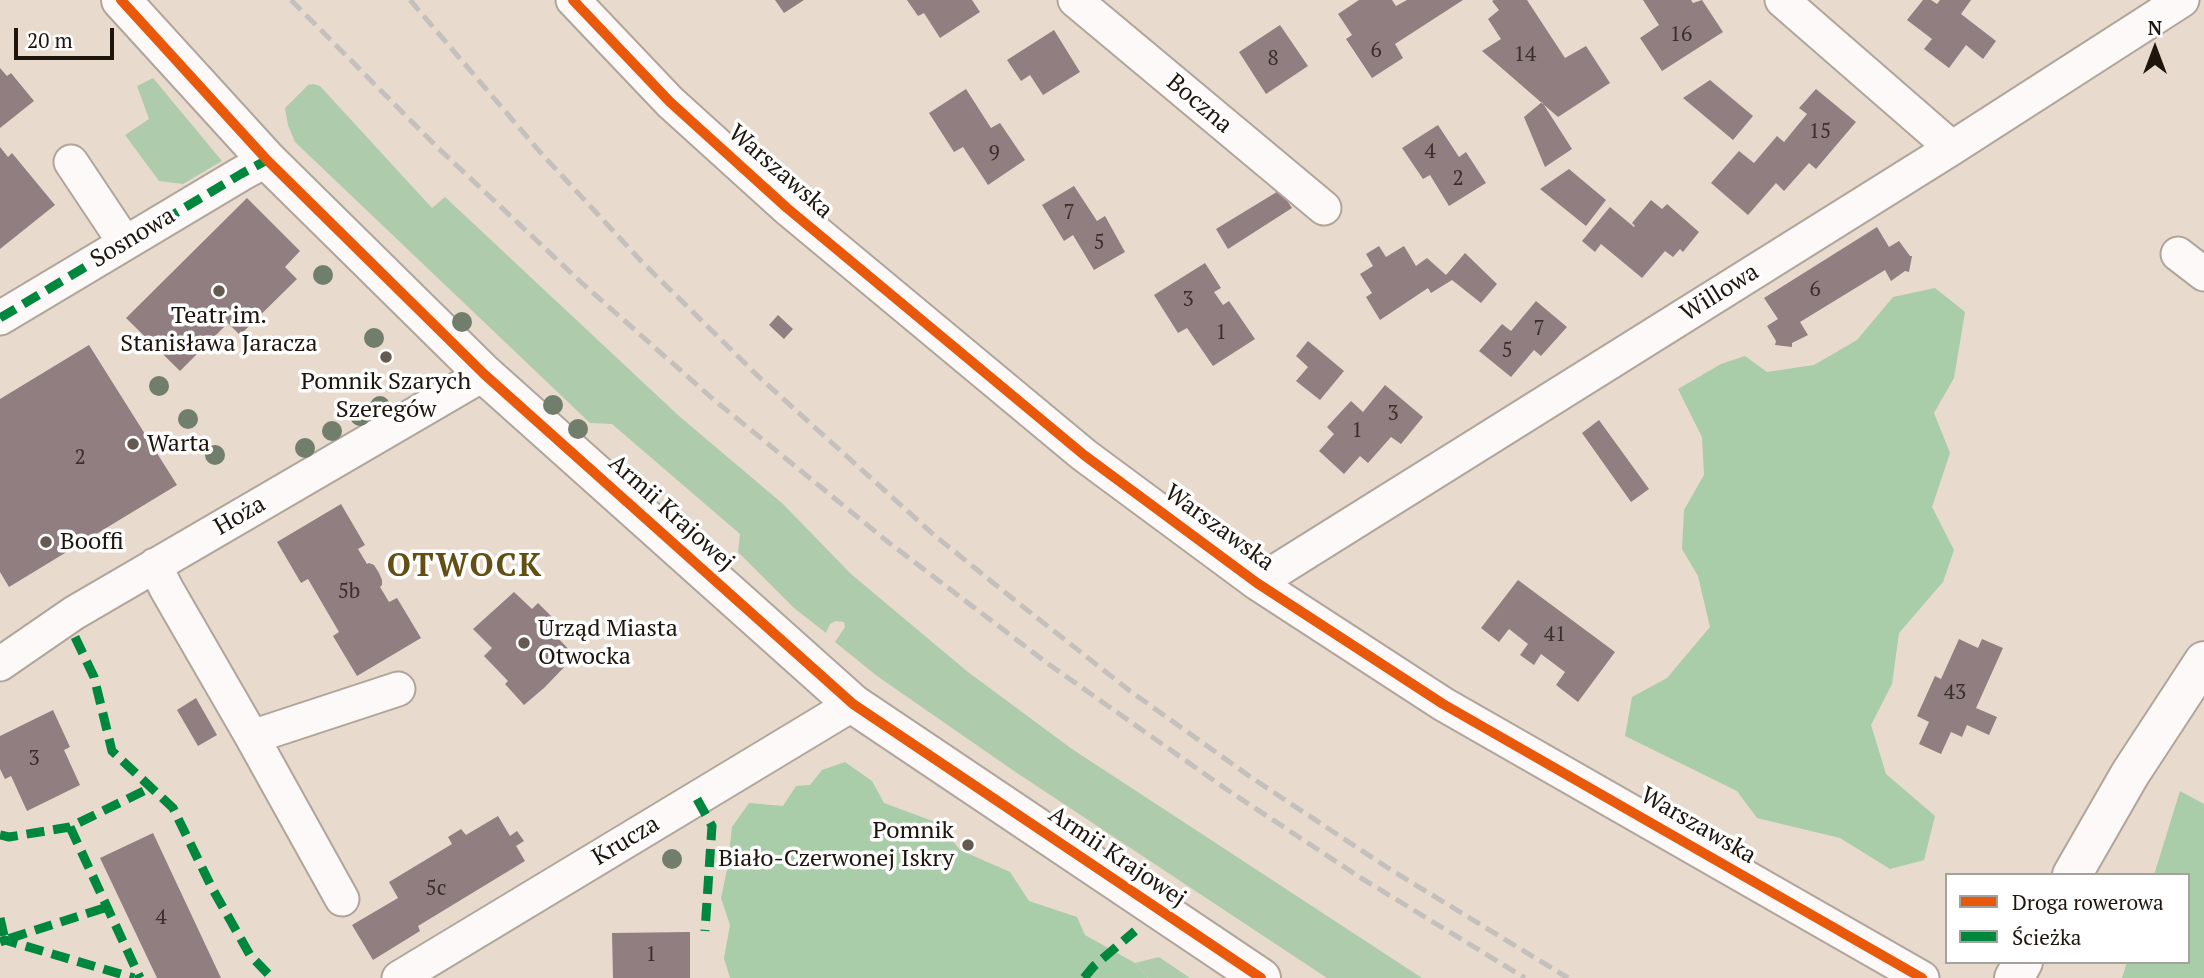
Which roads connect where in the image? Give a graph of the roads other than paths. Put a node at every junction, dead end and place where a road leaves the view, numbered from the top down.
1 (121, 0) edge
2 (573, 0) edge
3 (1075, 0) edge
4 (1782, 0) edge
5 (2182, 0) edge
6 (1952, 148) junction
7 (267, 160) junction
8 (71, 162) dead end
9 (1324, 208) dead end
10 (125, 243) junction
11 (2178, 254) dead end
12 (2204, 274) edge
13 (0, 318) edge
14 (484, 374) junction
15 (155, 565) junction
16 (1257, 583) junction
17 (2204, 661) edge
18 (0, 664) edge
19 (398, 689) dead end
20 (853, 704) junction
21 (253, 737) junction
22 (2074, 873) edge
23 (342, 899) dead end
24 (399, 978) edge
25 (1261, 978) edge
26 (1922, 978) edge

1 - 7 main road, Armii Krajowej
2 - 16 street, Warszawska
3 - 9 street, Boczna
4 - 6 street
5 - 6 street, Willowa
6 - 16 street, Willowa
7 - 10 street, Sosnowa
7 - 14 main road, Armii Krajowej
8 - 10 street
10 - 13 street, Sosnowa
11 - 12 street
14 - 15 street, Hoża
14 - 20 main road, Armii Krajowej
15 - 18 street, Hoża
15 - 21 street
16 - 26 street, Warszawska
17 - 22 main road
19 - 21 street
20 - 24 street, Krucza
20 - 25 main road, Armii Krajowej
21 - 23 street

